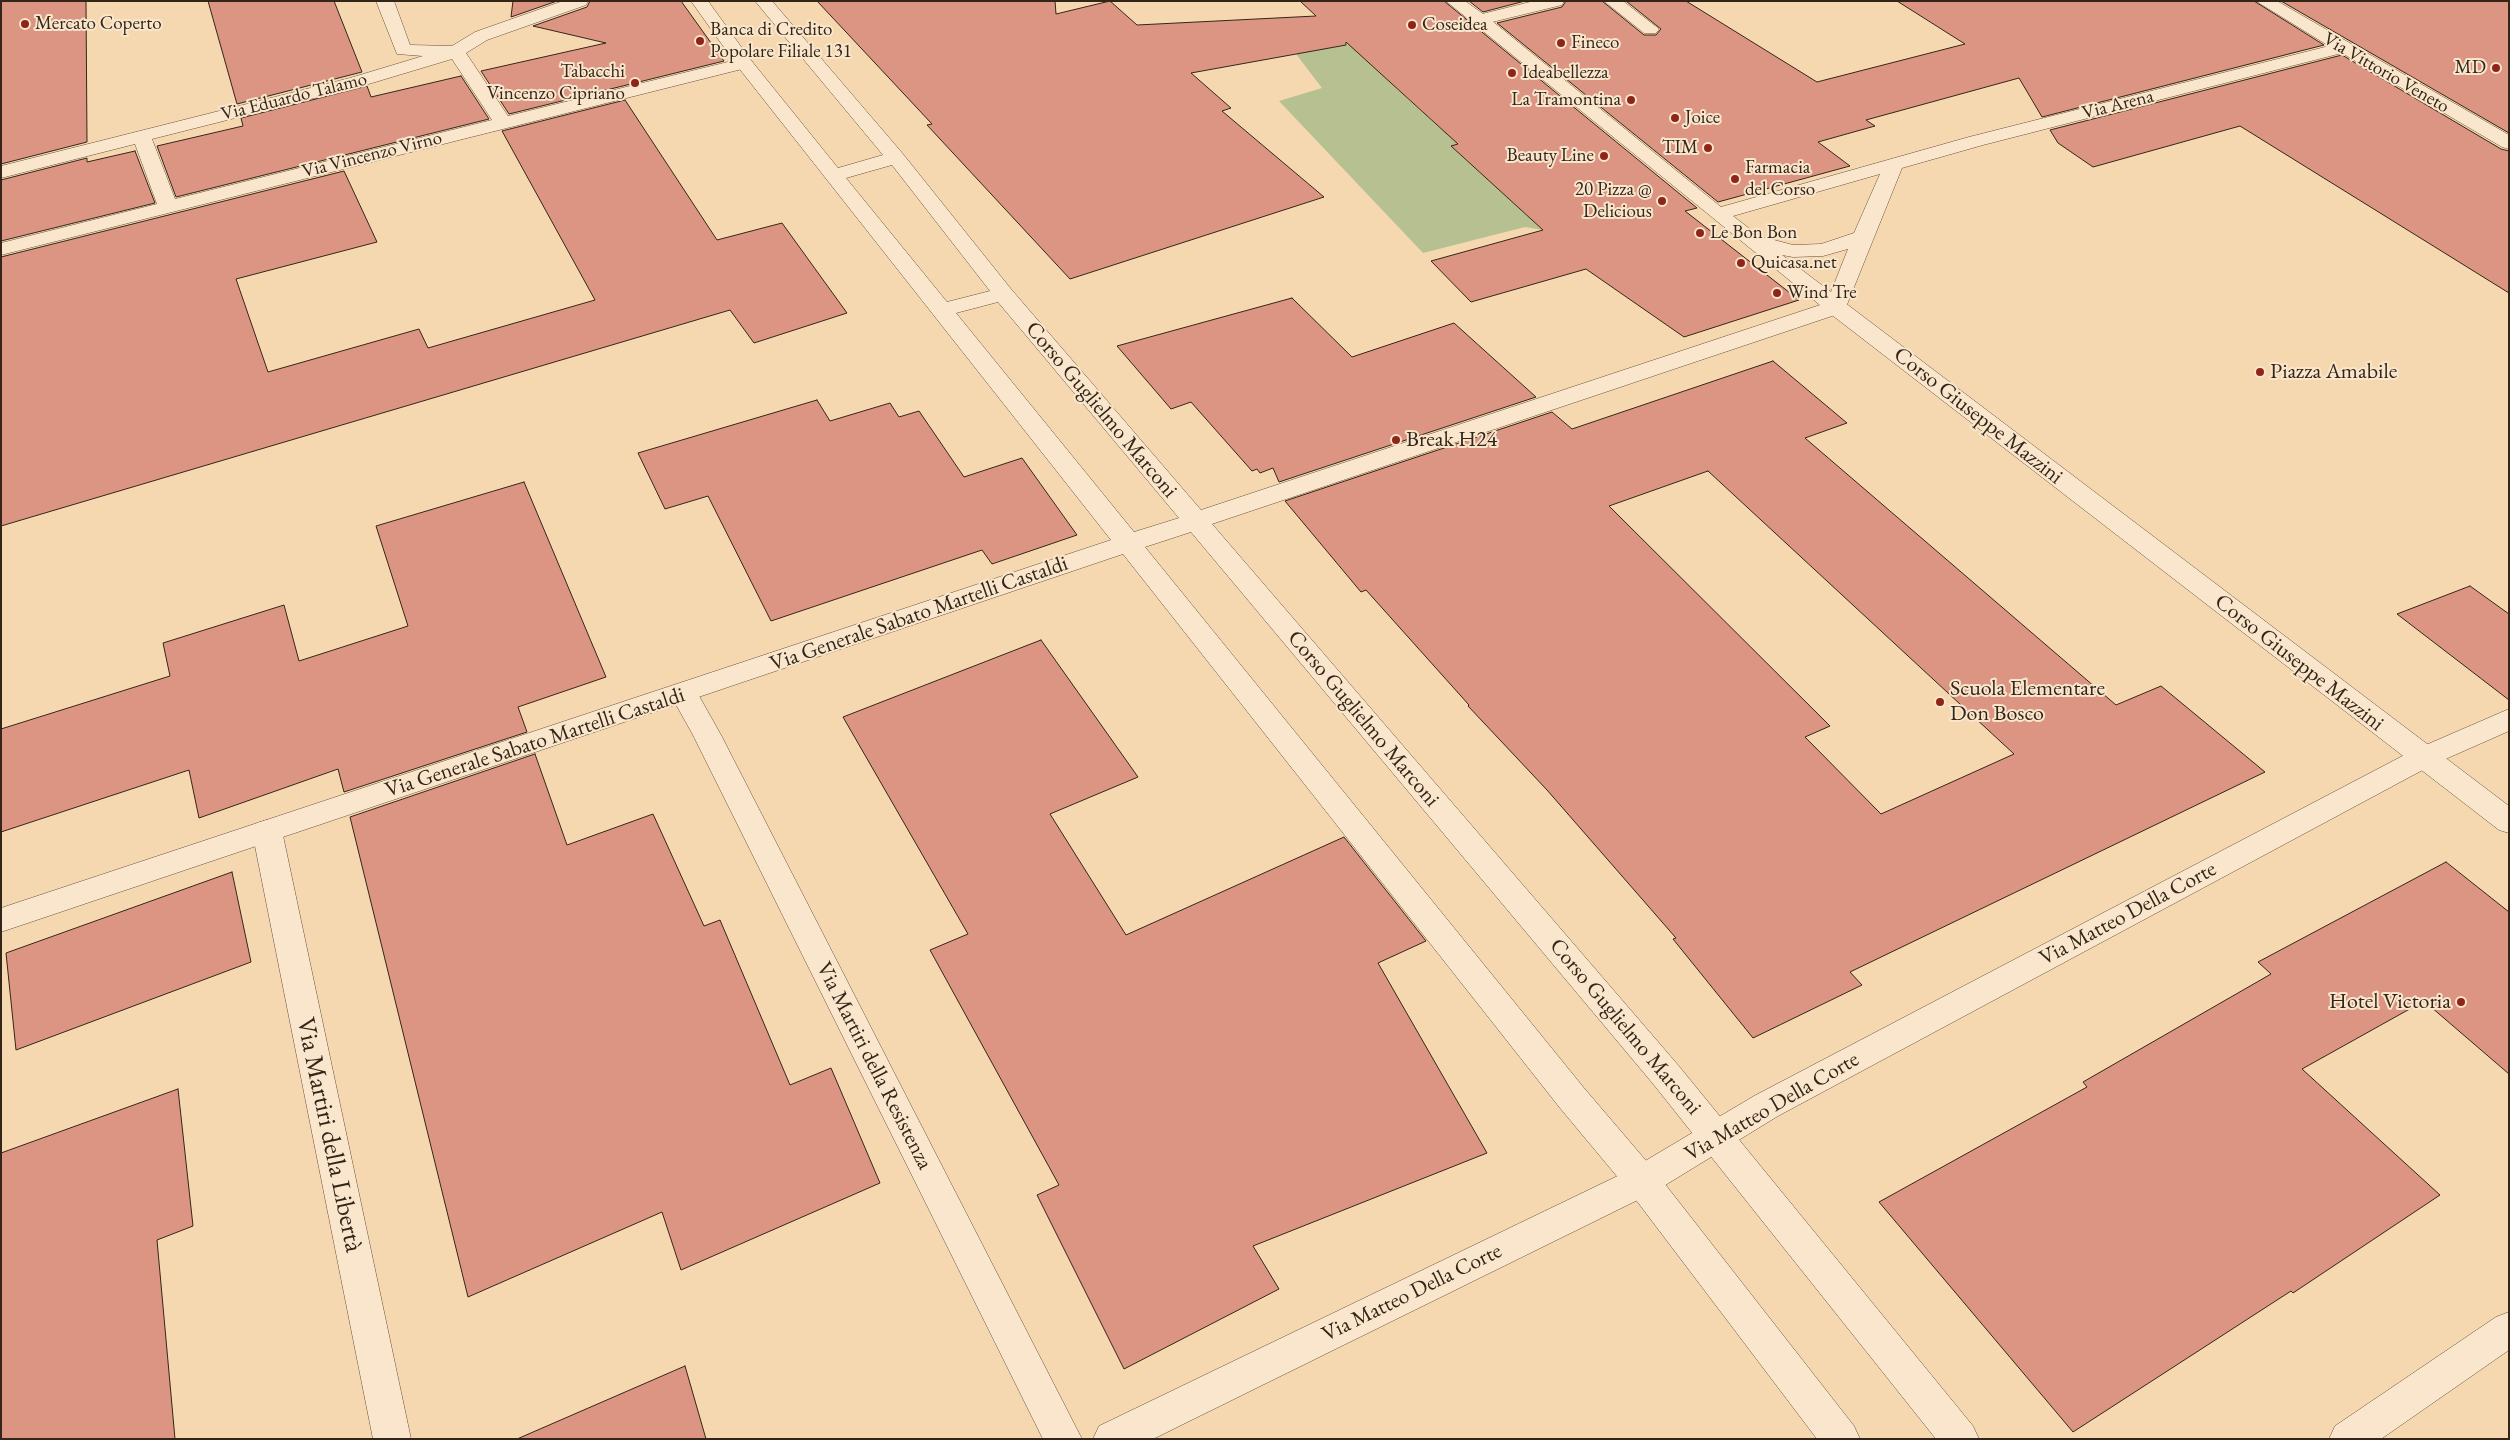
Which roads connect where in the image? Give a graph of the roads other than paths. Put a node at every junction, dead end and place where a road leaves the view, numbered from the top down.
1 (386, 1) edge
2 (580, 1) edge
3 (699, 1) edge
4 (763, 1) edge
5 (1454, 1) edge
6 (1556, 1) edge
7 (1612, 1) edge
8 (2264, 1) edge
9 (1480, 20) junction
10 (1650, 29) dead end
11 (2342, 48) junction
12 (456, 52) junction
13 (744, 63) junction
14 (503, 124) junction
15 (141, 135) junction
16 (2509, 143) edge
17 (896, 158) junction
18 (1894, 164) junction
19 (1, 172) edge
20 (834, 175) junction
21 (168, 206) junction
22 (1718, 214) junction
23 (1863, 237) junction
24 (1750, 239) junction
25 (1, 248) edge
26 (1003, 294) junction
27 (1836, 307) junction
28 (942, 310) junction
29 (1196, 521) junction
30 (1129, 544) junction
31 (684, 694) junction
32 (2509, 719) edge
33 (2422, 758) junction
34 (2509, 822) edge
35 (266, 831) junction
36 (1, 920) edge
37 (1716, 1136) junction
38 (1642, 1180) junction
39 (2509, 1329) edge
40 (392, 1439) edge
41 (1063, 1439) edge
42 (1112, 1439) edge
43 (1841, 1439) edge
44 (1960, 1439) edge
45 (2348, 1439) edge

1 - 12 street
2 - 12 street, Via Eduardo Talamo
3 - 13 street
4 - 17 street, Corso Guglielmo Marconi
5 - 9 street, Corso Giuseppe Mazzini
6 - 9 street
7 - 10 street
8 - 11 street, Via Vittorio Veneto
9 - 22 street, Corso Giuseppe Mazzini
11 - 16 street, Via Vittorio Veneto
11 - 18 street, Via Arena
12 - 14 street
12 - 15 street, Via Eduardo Talamo
13 - 14 street, Via Vincenzo Virno
13 - 20 street
14 - 21 street, Via Vincenzo Virno
15 - 19 street, Via Eduardo Talamo
15 - 21 street
17 - 20 street
17 - 26 street, Corso Guglielmo Marconi
18 - 22 street, Via Arena
18 - 23 street
20 - 28 street
21 - 25 street, Via Vincenzo Virno
22 - 24 street, Corso Giuseppe Mazzini
23 - 24 street
23 - 27 street
24 - 27 street, Corso Giuseppe Mazzini
26 - 28 street
26 - 29 street, Corso Guglielmo Marconi
27 - 29 street, Via Generale Sabato Martelli Castaldi
27 - 33 street, Corso Giuseppe Mazzini
28 - 30 street
29 - 30 street, Via Generale Sabato Martelli Castaldi
29 - 37 street, Corso Guglielmo Marconi
30 - 31 street, Via Generale Sabato Martelli Castaldi
30 - 38 street
31 - 35 street, Via Generale Sabato Martelli Castaldi
31 - 41 street, Via Martiri della Resistenza
32 - 33 street, Via Matteo Della Corte
33 - 34 street, Corso Giuseppe Mazzini
33 - 37 street, Via Matteo Della Corte
35 - 36 street, Via Generale Sabato Martelli Castaldi
35 - 40 street, Via Martiri della Libertà
37 - 38 street, Via Matteo Della Corte
37 - 44 street, Corso Guglielmo Marconi
38 - 42 street, Via Matteo Della Corte
38 - 43 street
39 - 45 street

